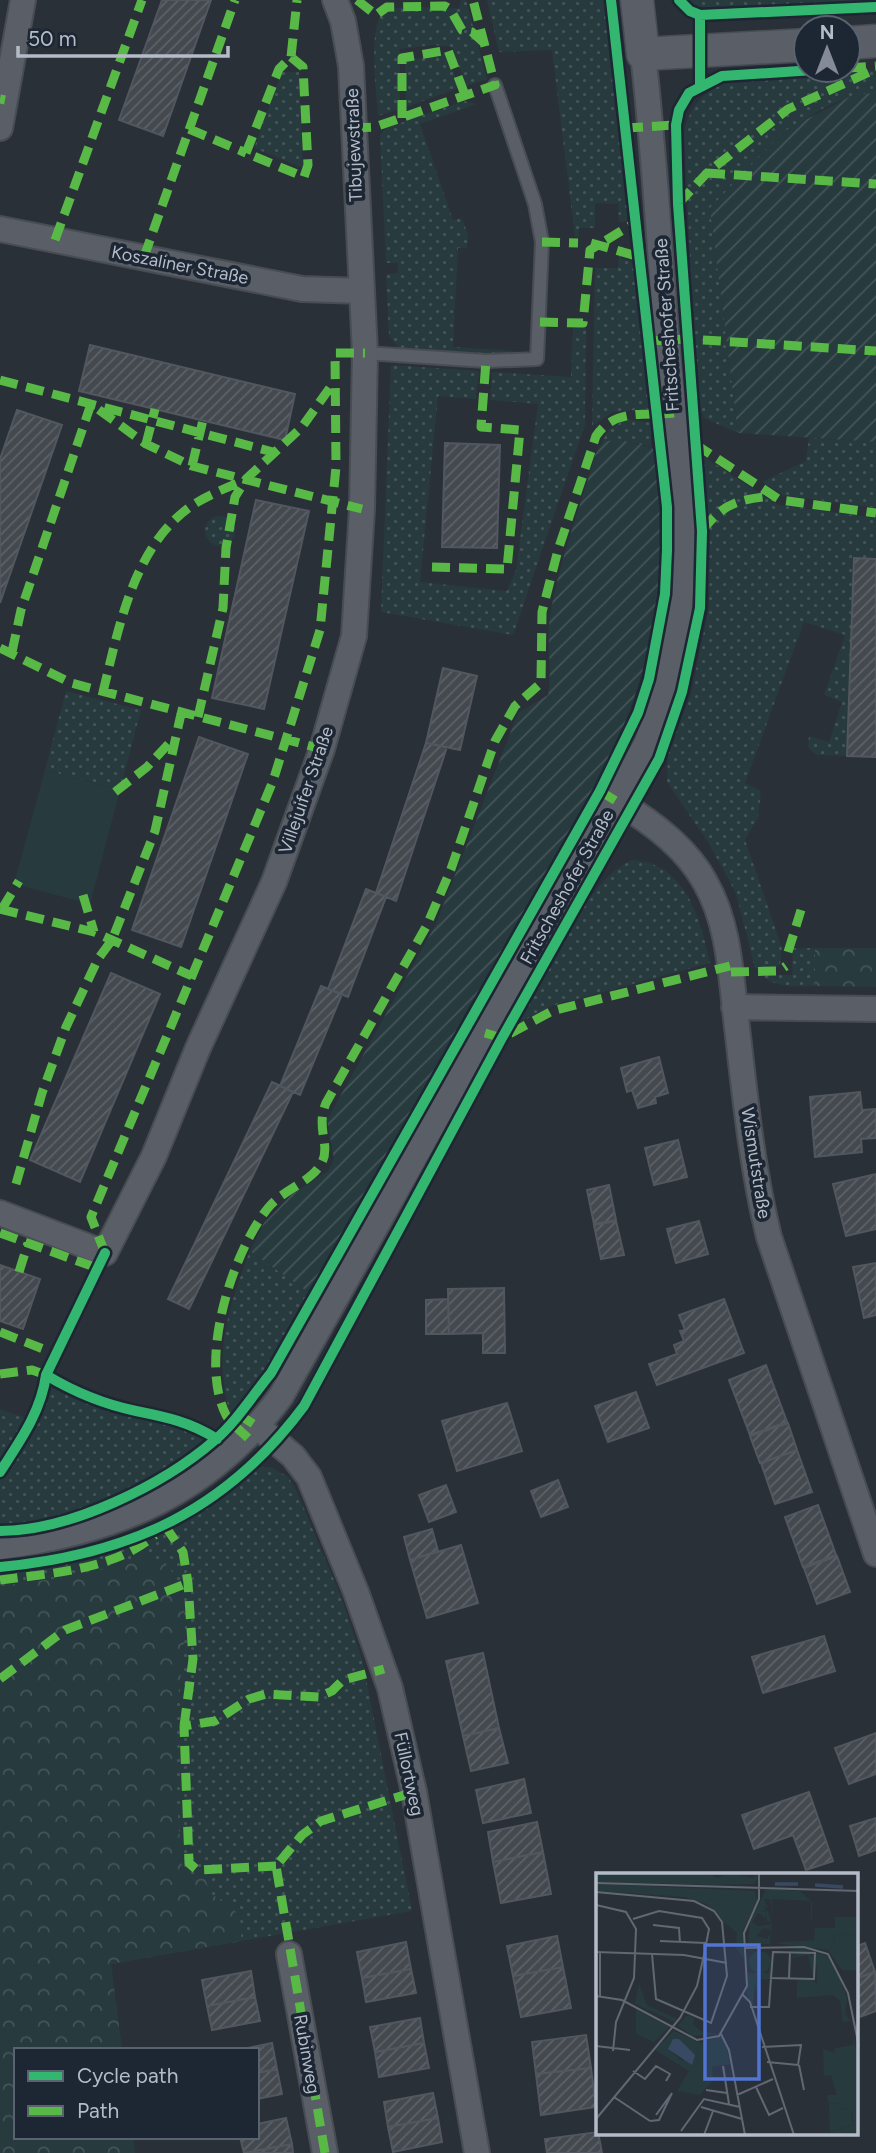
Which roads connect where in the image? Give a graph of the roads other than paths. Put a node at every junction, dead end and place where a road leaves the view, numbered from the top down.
1 (23, 0) edge
2 (335, 0) edge
3 (637, 0) edge
4 (792, 46) edge
5 (643, 54) junction
6 (495, 85) dead end
7 (0, 128) edge
8 (0, 229) edge
9 (361, 291) junction
10 (365, 353) junction
11 (615, 801) junction
12 (734, 1007) junction
13 (876, 1009) edge
14 (0, 1213) edge
15 (258, 1427) junction
16 (0, 1547) edge
17 (876, 1554) edge
18 (289, 1954) dead end
19 (325, 2153) edge
20 (477, 2153) edge

1 - 7 street
2 - 9 street, Tibujewstraße
3 - 5 street, Fritscheshofer Straße
4 - 5 street
5 - 11 street, Fritscheshofer Straße
6 - 10 lane
8 - 9 street, Koszaliner Straße
9 - 10 street, Villejuifer Straße
10 - 14 street, Villejuifer Straße
11 - 12 street, Wismutstraße
11 - 15 street, Fritscheshofer Straße
12 - 13 street
12 - 17 street, Wismutstraße
15 - 16 street, Fritscheshofer Straße
15 - 20 street, Füllortweg
18 - 19 street, Rubinweg

